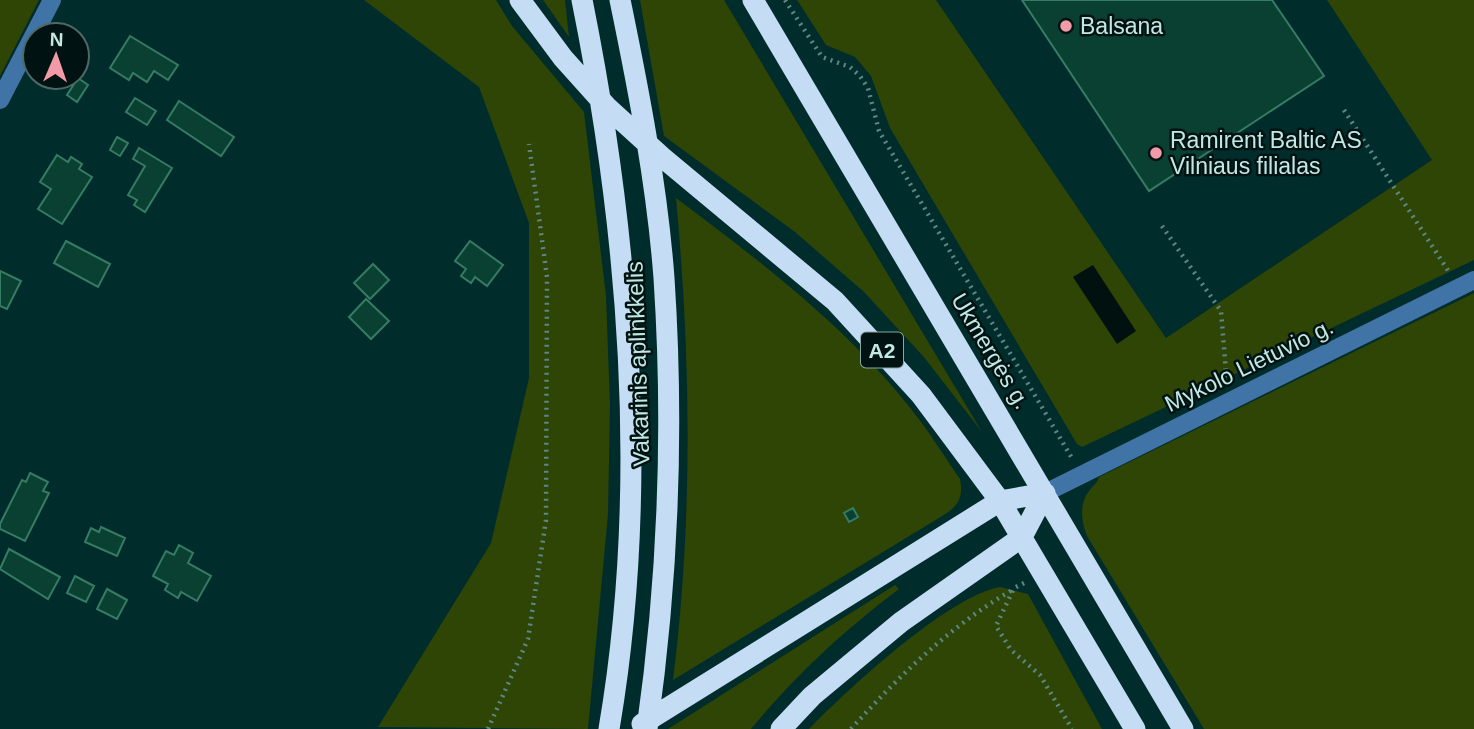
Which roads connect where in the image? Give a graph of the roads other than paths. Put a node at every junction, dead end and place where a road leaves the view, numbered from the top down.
1 (52, 0) edge
2 (520, 0) edge
3 (582, 0) edge
4 (620, 0) edge
5 (753, 0) edge
6 (0, 100) edge
7 (1467, 284) edge
8 (1045, 493) junction
9 (1000, 501) junction
10 (1022, 537) junction
11 (609, 729) edge
12 (635, 729) edge
13 (647, 729) edge
14 (781, 729) edge
15 (1135, 729) edge
16 (1183, 729) edge

1 - 6 street
2 - 9 highway, A2
3 - 11 highway, Vakarinis aplinkkelis
4 - 13 highway, Vakarinis aplinkkelis
5 - 8 highway, Ukmergės g.
7 - 8 street, Mykolo Lietuvio g.
8 - 9 highway
8 - 10 highway
8 - 16 highway, Ukmergės g.
9 - 10 highway, A2
9 - 12 highway
10 - 14 highway
10 - 15 highway, A2

